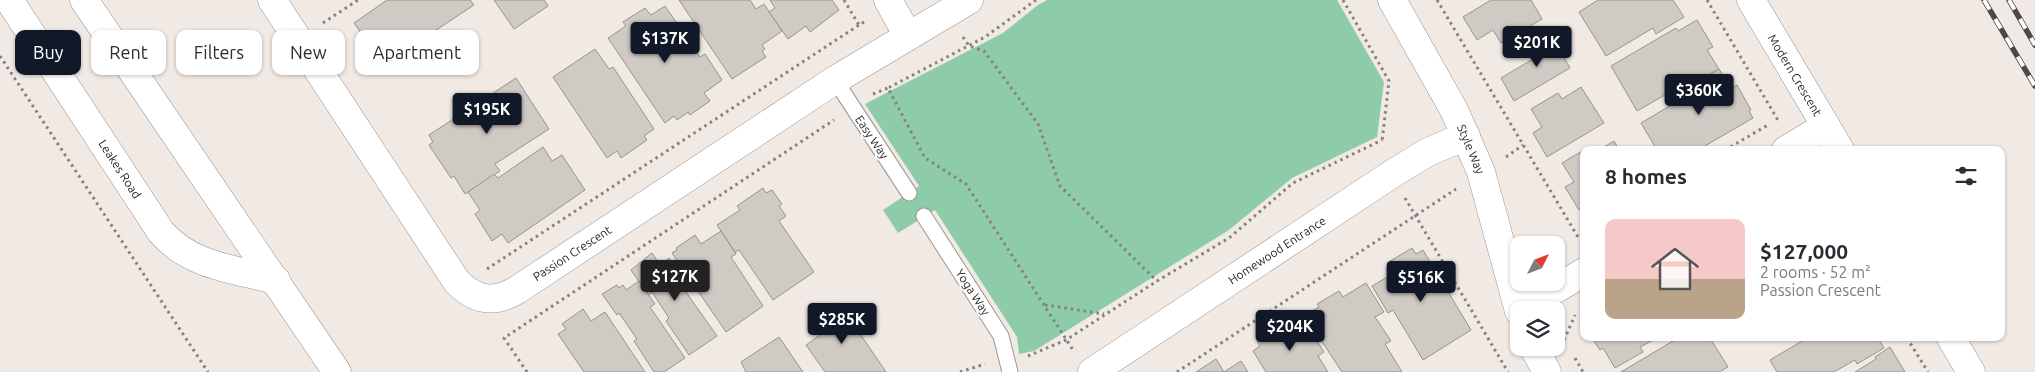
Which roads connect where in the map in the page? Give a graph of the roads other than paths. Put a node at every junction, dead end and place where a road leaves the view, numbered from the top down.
1 (9, 0) edge
2 (84, 0) edge
3 (888, 0) edge
4 (969, 0) edge
5 (1392, 0) edge
6 (1751, 0) edge
7 (283, 4) edge
8 (908, 36) junction
9 (835, 80) junction
10 (1826, 126) junction
11 (1466, 136) junction
12 (1793, 146) edge
13 (1838, 146) edge
14 (909, 193) dead end
15 (924, 216) dead end
16 (1580, 274) edge
17 (276, 280) junction
18 (1517, 301) edge
19 (1535, 301) edge
20 (1953, 341) edge
21 (1538, 356) edge
22 (1101, 364) edge
23 (337, 372) edge
24 (1010, 372) edge
25 (1547, 372) edge
26 (1971, 372) edge

1 - 17 street, Leakes Road
2 - 17 street
3 - 8 street
4 - 8 street, Passion Crescent
5 - 11 street, Style Way
6 - 10 street, Modern Crescent
7 - 9 street, Passion Crescent
8 - 9 street, Passion Crescent
9 - 14 lane, Easy Way
10 - 12 street
10 - 13 street, Modern Crescent
11 - 18 street, Style Way
11 - 22 street, Homewood Entrance
15 - 24 lane, Yoga Way
16 - 19 street
17 - 23 street
20 - 26 street
21 - 25 street

